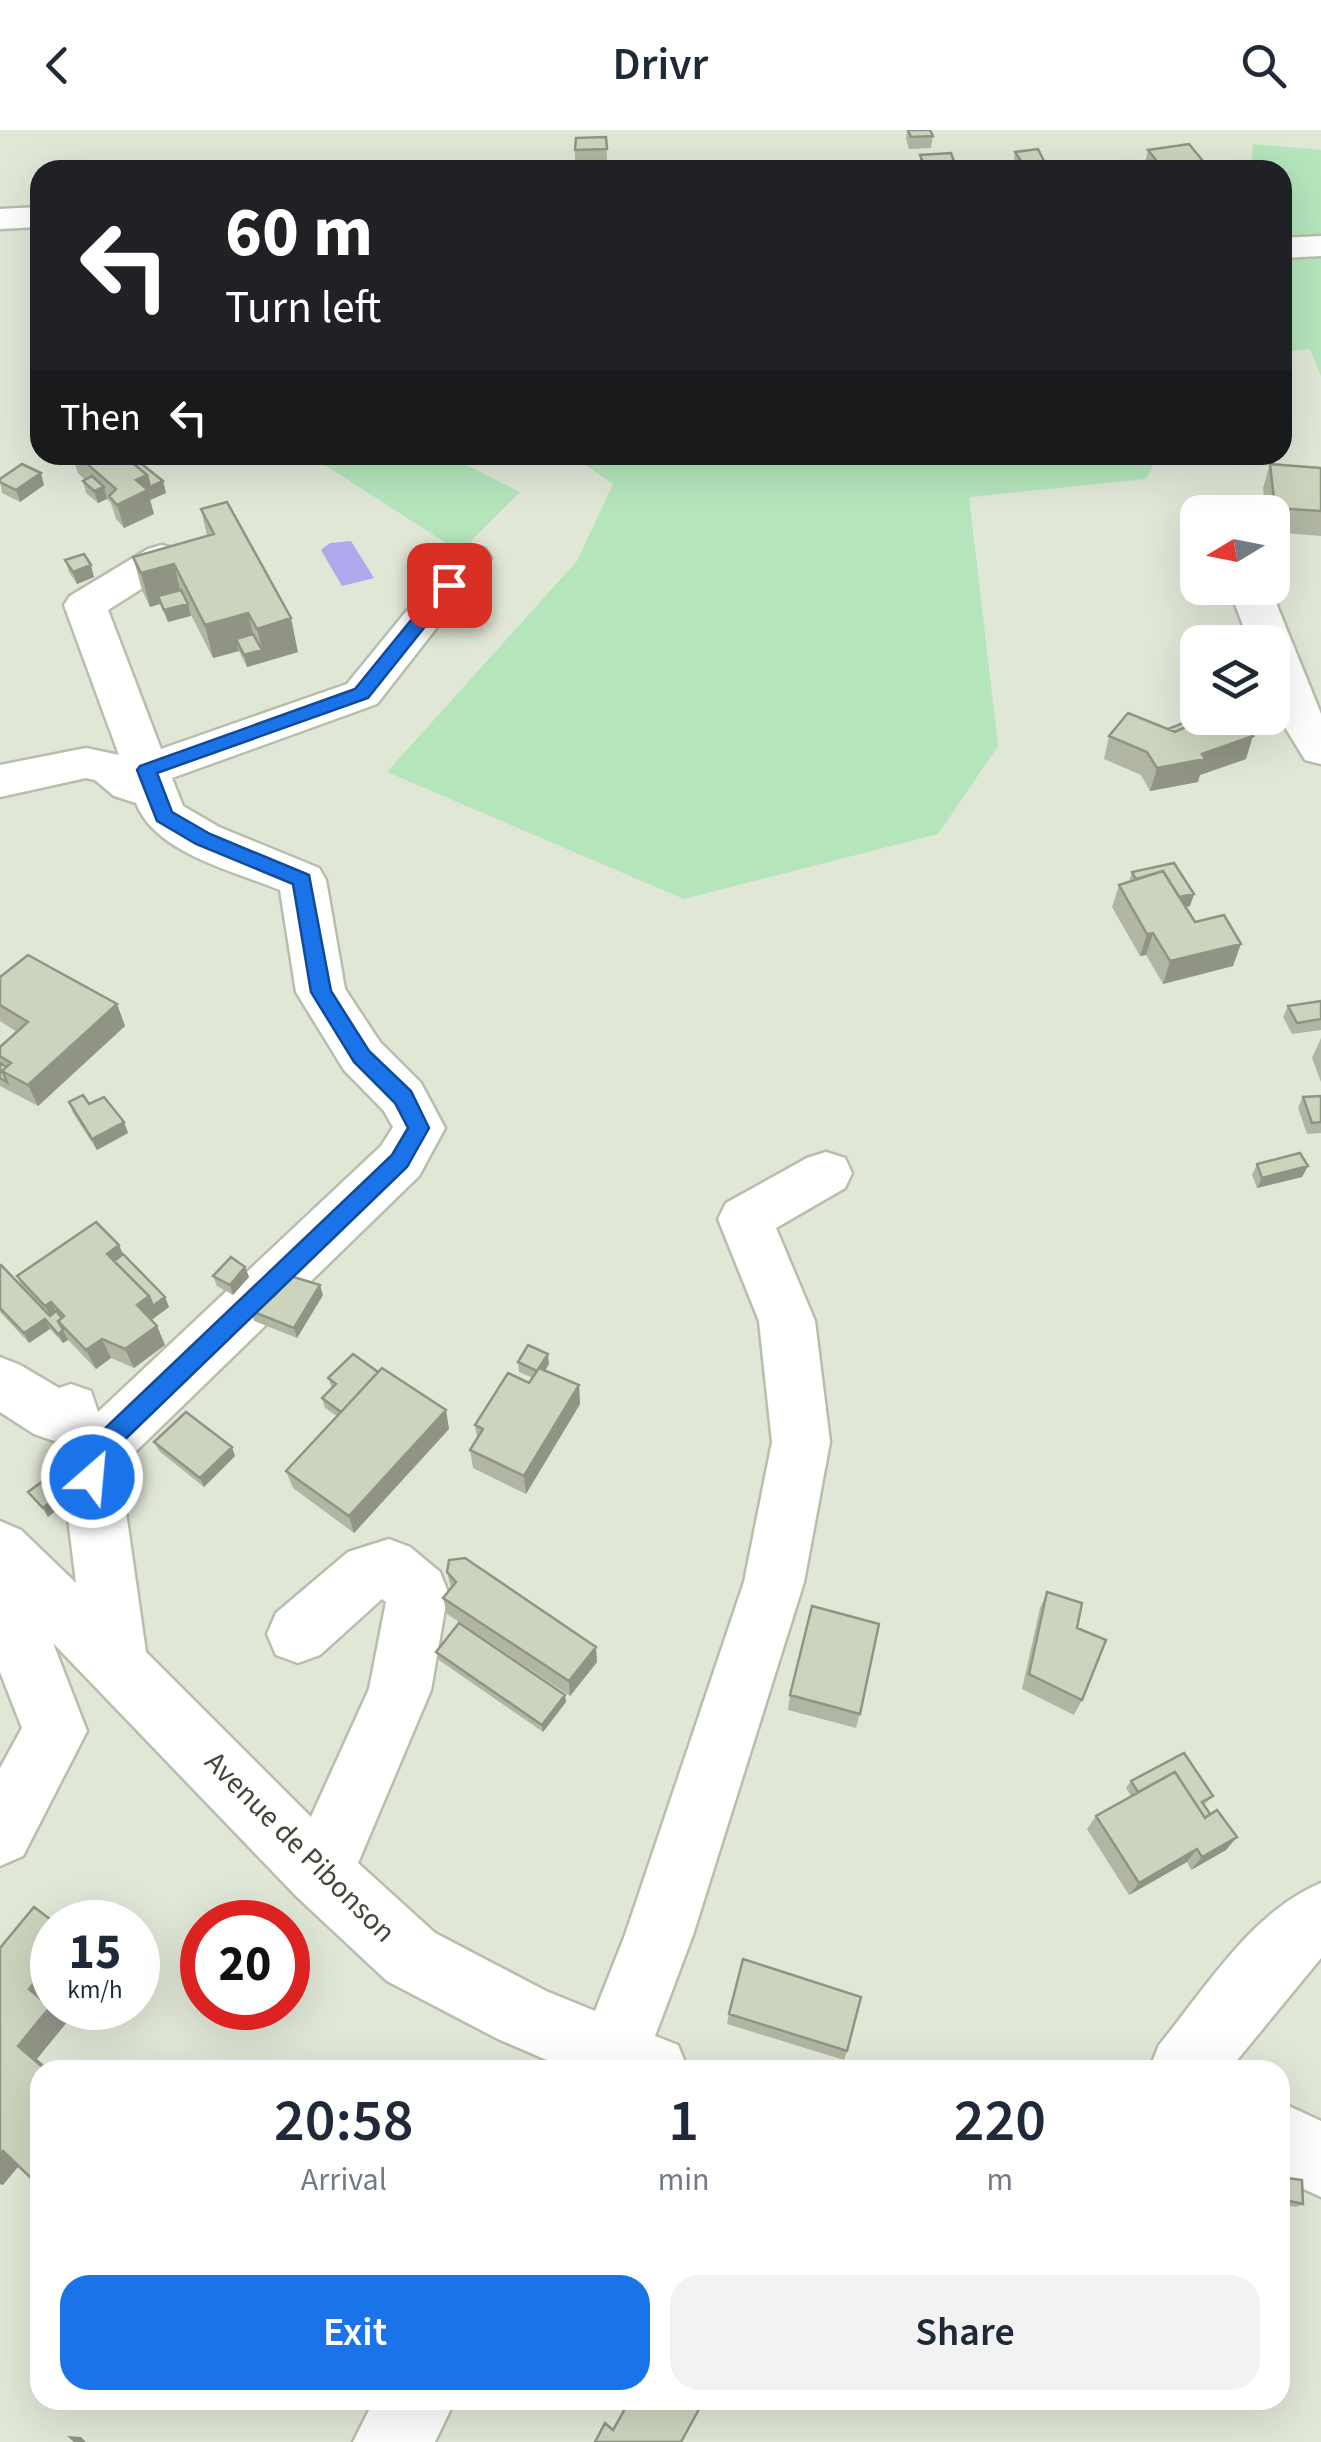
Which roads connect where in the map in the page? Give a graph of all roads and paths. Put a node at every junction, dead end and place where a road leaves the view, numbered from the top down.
1 (30, 218) edge
2 (0, 219) edge
3 (1321, 246) edge
4 (1292, 247) edge
5 (162, 558) edge
6 (471, 558) dead end
7 (1290, 694) edge
8 (1321, 749) edge
9 (0, 782) edge
10 (151, 782) junction
11 (826, 1174) dead end
12 (0, 1382) edge
13 (71, 1408) dead end
14 (0, 1549) edge
15 (0, 1620) edge
16 (298, 1634) dead end
17 (117, 1666) junction
18 (0, 1833) edge
19 (320, 1874) junction
20 (1321, 1917) edge
21 (617, 2060) edge
22 (626, 2060) edge
23 (1192, 2060) edge
24 (1290, 2144) edge
25 (1321, 2161) edge
26 (411, 2410) edge
27 (392, 2442) edge

1 - 2 street
3 - 4 street
5 - 10 street
6 - 10 street
7 - 8 street
9 - 10 street
10 - 17 street
11 - 22 street
12 - 13 street
14 - 17 street, Avenue de Pibonson
15 - 18 street
16 - 19 street
17 - 19 street, Avenue de Pibonson
19 - 21 street, Avenue de Pibonson
20 - 23 street
24 - 25 street
26 - 27 street

